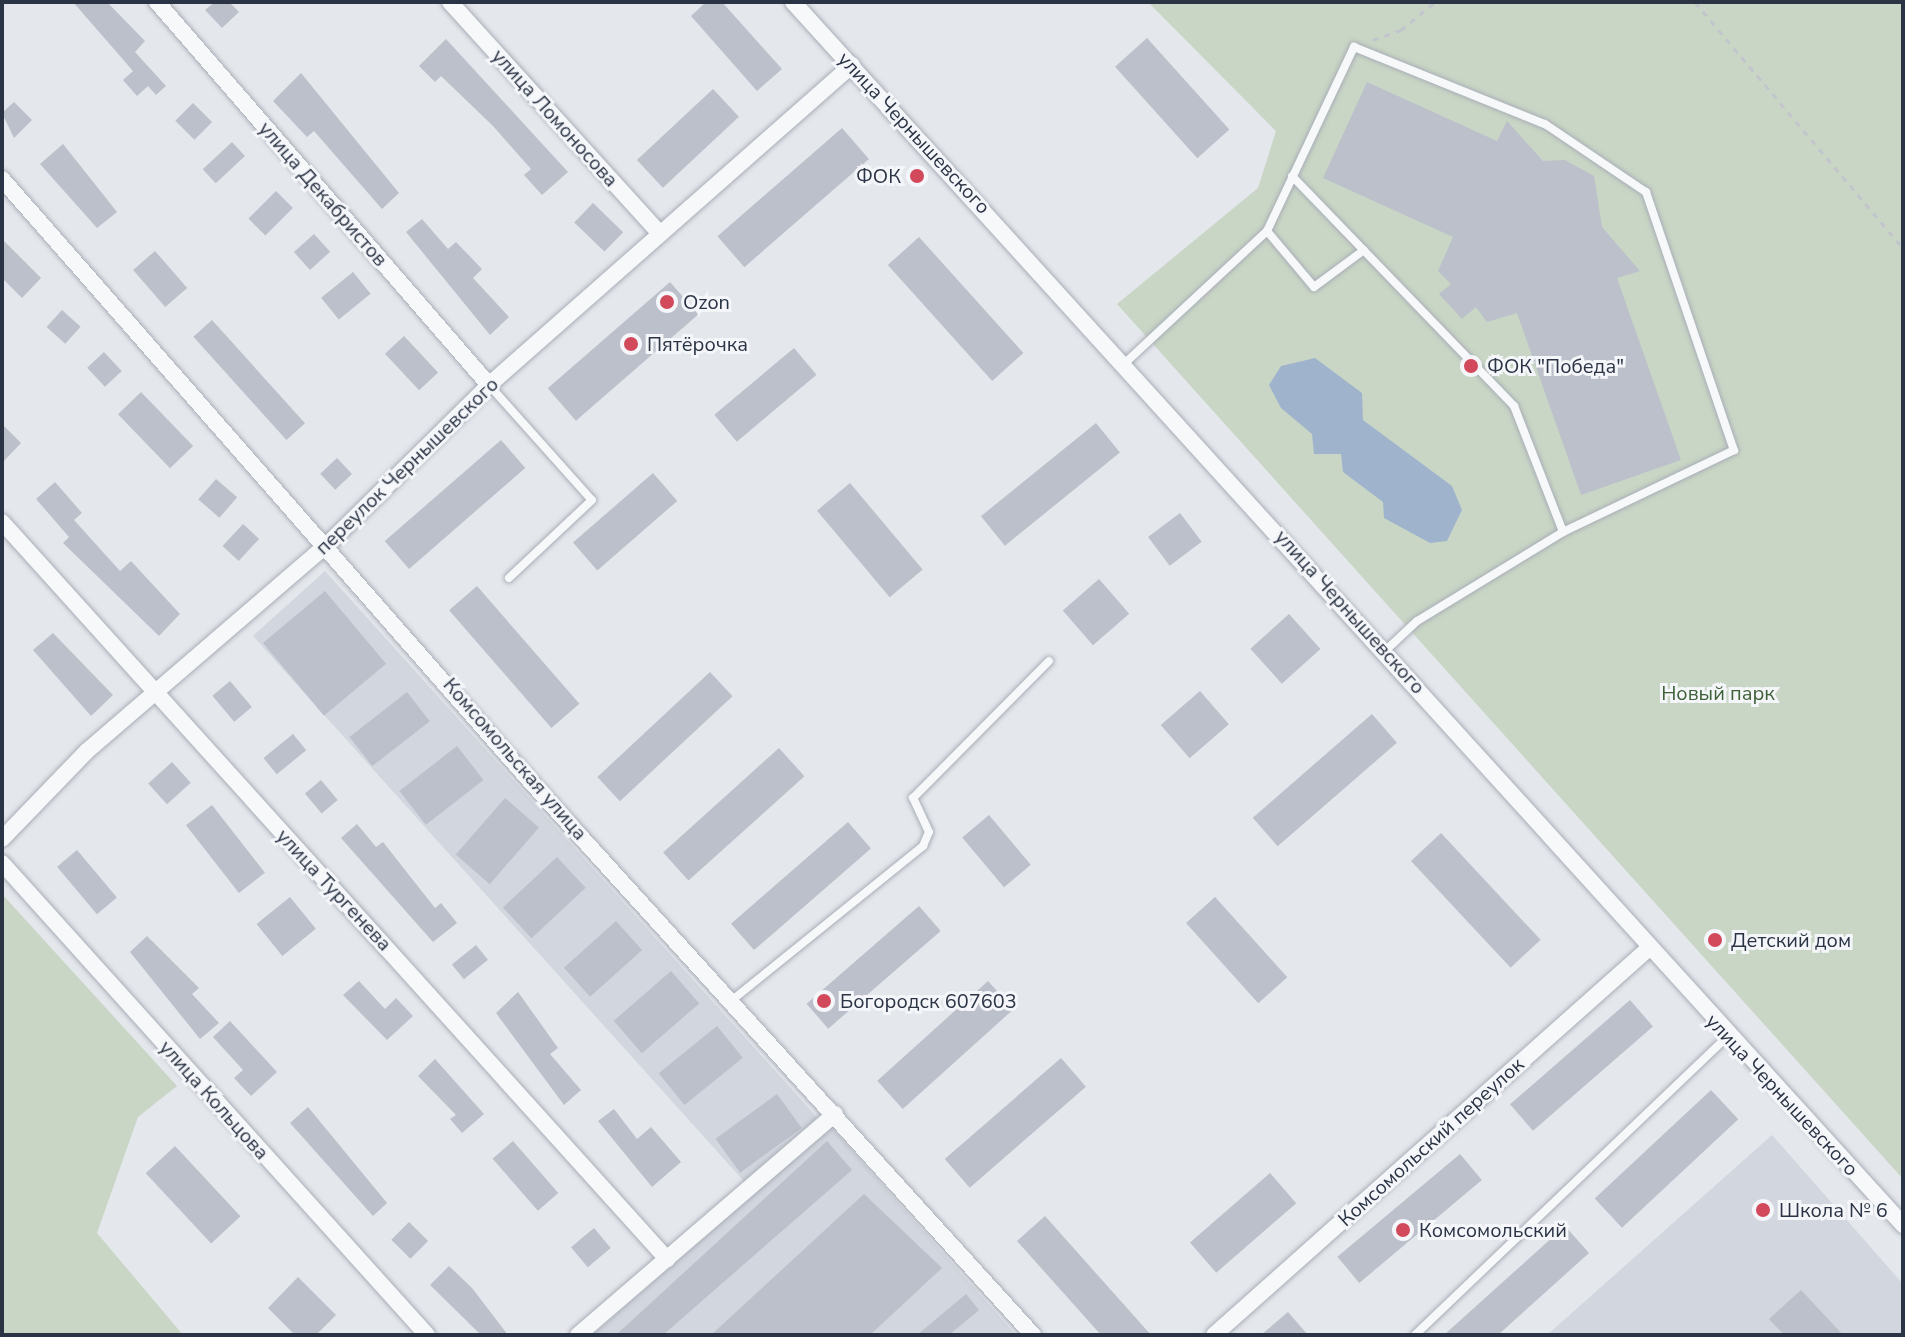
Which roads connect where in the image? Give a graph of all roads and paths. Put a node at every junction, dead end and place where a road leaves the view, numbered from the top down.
1 (157, 2) edge
2 (450, 2) edge
3 (793, 2) edge
4 (1435, 2) edge
5 (1695, 2) edge
6 (1354, 47) junction
7 (852, 65) junction
8 (1292, 176) junction
9 (2, 179) edge
10 (1267, 231) junction
11 (660, 234) junction
12 (1903, 248) edge
13 (1364, 250) junction
14 (1125, 363) junction
15 (489, 385) junction
16 (2, 522) edge
17 (1563, 532) junction
18 (329, 543) junction
19 (509, 578) dead end
20 (1385, 651) junction
21 (1049, 661) dead end
22 (153, 692) junction
23 (2, 839) edge
24 (2, 863) edge
25 (1648, 949) junction
26 (731, 1001) junction
27 (1728, 1036) junction
28 (835, 1114) junction
29 (1903, 1225) edge
30 (667, 1259) junction
31 (427, 1335) edge
32 (578, 1335) edge
33 (1033, 1335) edge
34 (1214, 1335) edge
35 (1415, 1335) edge

1 - 15 street, улица Декабристов
2 - 11 street, улица Ломоносова
3 - 7 street, улица Чернышевского
4 - 6 path
5 - 12 path
6 - 8 lane
6 - 17 lane
7 - 11 street, переулок Чернышевского
7 - 14 street, улица Чернышевского
8 - 10 lane
8 - 13 lane
9 - 18 street, Комсомольская улица
10 - 13 lane
10 - 14 lane
11 - 15 street, переулок Чернышевского
13 - 17 lane
14 - 20 street, улица Чернышевского
15 - 18 street, переулок Чернышевского
15 - 19 lane
16 - 22 street, улица Тургенева
17 - 20 lane
18 - 22 street, переулок Чернышевского
18 - 26 street, Комсомольская улица
20 - 25 street, улица Чернышевского
21 - 26 lane
22 - 23 street, переулок Чернышевского
22 - 30 street, улица Тургенева
24 - 31 street, улица Кольцова
25 - 27 street, улица Чернышевского
25 - 34 street, Комсомольский переулок
26 - 28 street, Комсомольская улица
27 - 29 street, улица Чернышевского
27 - 35 lane
28 - 30 street
28 - 33 street, Комсомольская улица
30 - 32 street

